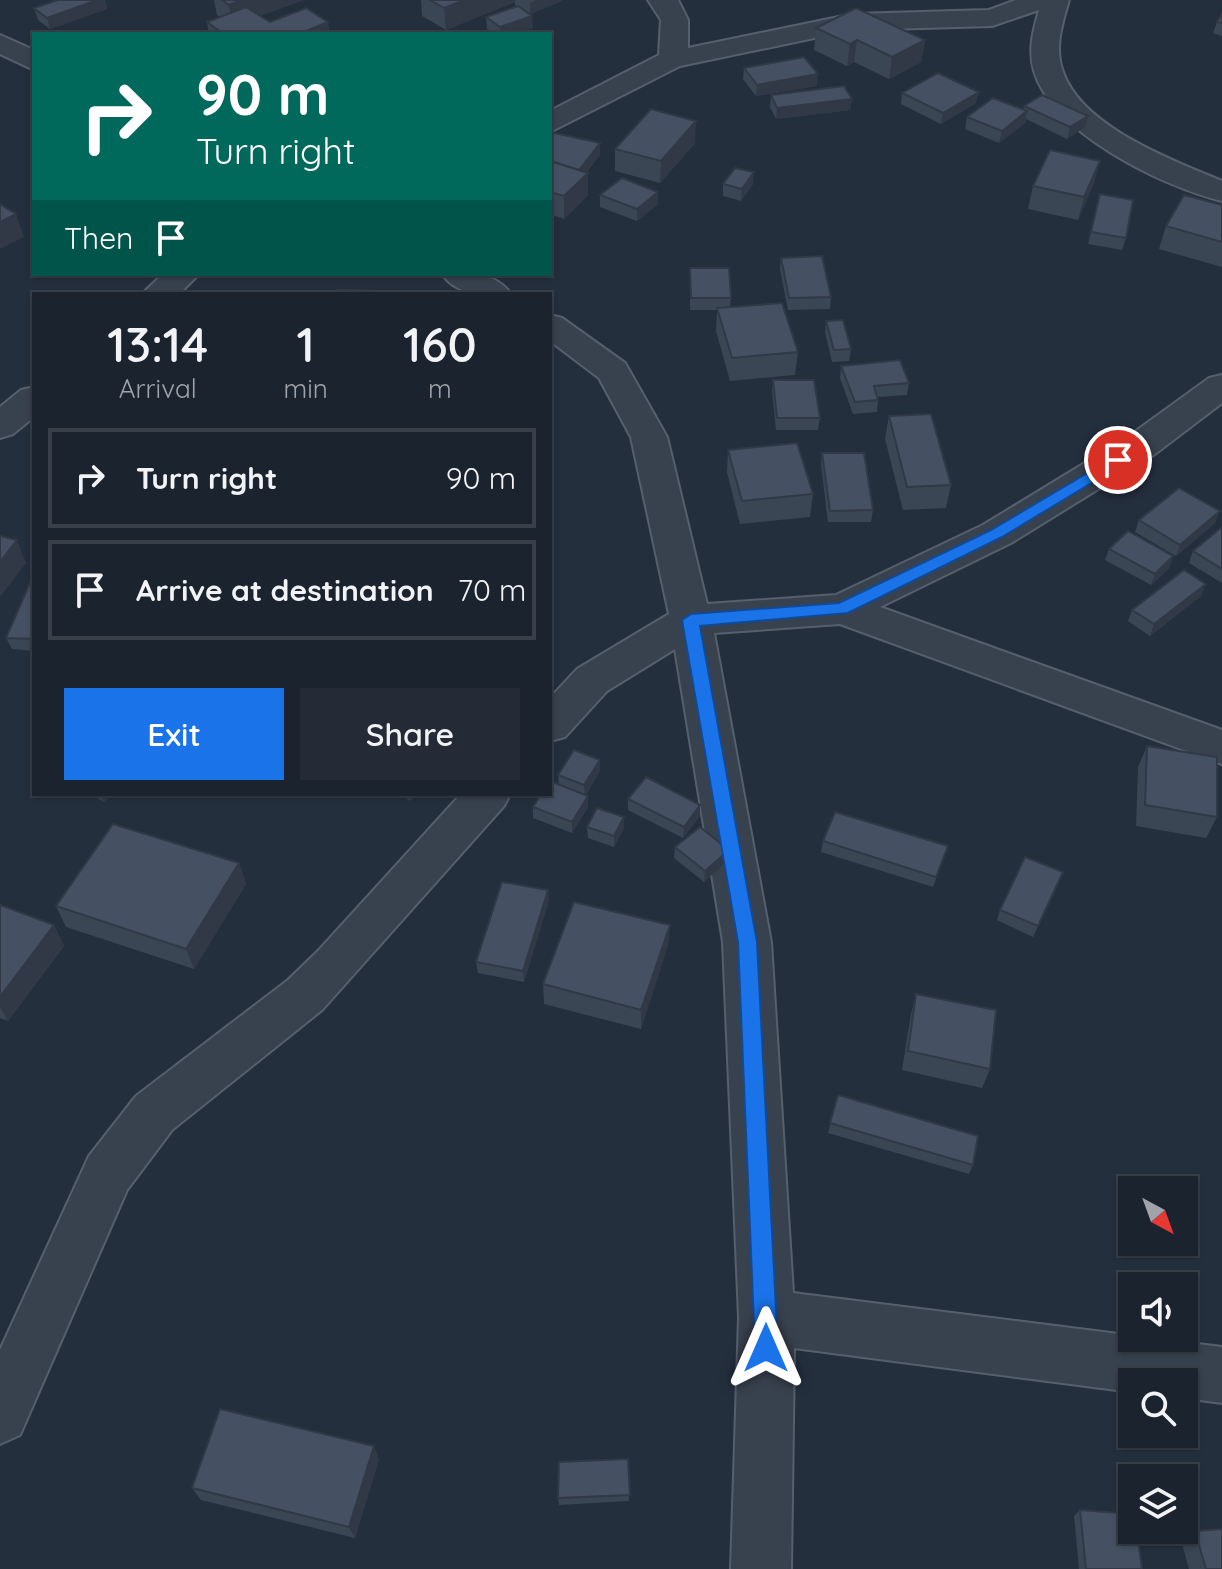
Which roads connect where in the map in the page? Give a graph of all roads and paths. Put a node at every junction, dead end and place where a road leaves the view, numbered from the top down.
1 (662, 0) edge
2 (1041, 0) edge
3 (1055, 0) edge
4 (960, 22) junction
5 (0, 43) edge
6 (1042, 58) junction
7 (672, 59) junction
8 (32, 60) edge
9 (552, 122) edge
10 (1222, 192) edge
11 (181, 276) edge
12 (462, 276) edge
13 (161, 292) edge
14 (490, 292) edge
15 (552, 326) edge
16 (1222, 386) edge
17 (32, 400) edge
18 (0, 426) edge
19 (842, 609) junction
20 (691, 620) junction
21 (552, 723) edge
22 (1222, 747) edge
23 (486, 796) edge
24 (767, 1317) junction
25 (1222, 1375) edge
26 (0, 1415) edge
27 (761, 1569) edge

1 - 7 street
2 - 4 street
3 - 6 street
4 - 6 street
4 - 7 street
5 - 8 street
6 - 10 street
7 - 9 street
11 - 13 street
12 - 14 street
15 - 20 street
16 - 19 street
17 - 18 street
19 - 20 street
19 - 22 street
20 - 21 street
20 - 24 street
23 - 26 street
24 - 25 street
24 - 27 street

